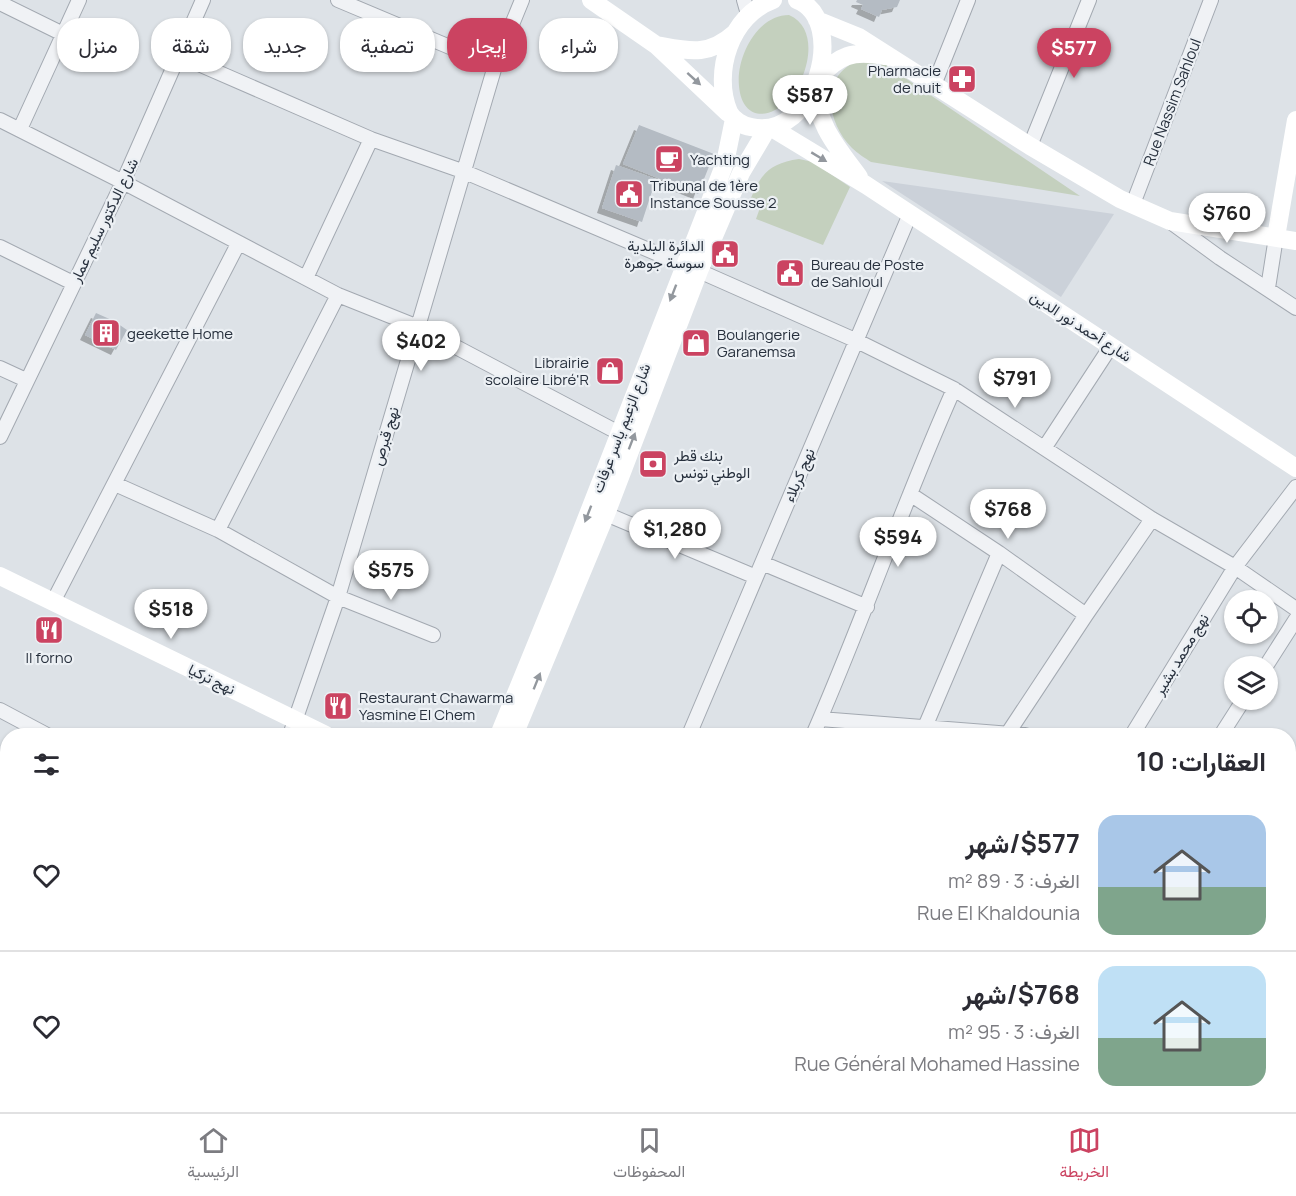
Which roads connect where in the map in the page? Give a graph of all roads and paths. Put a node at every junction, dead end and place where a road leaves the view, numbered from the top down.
1 (80, 0) edge
2 (202, 0) edge
3 (338, 0) edge
4 (522, 0) edge
5 (591, 0) edge
6 (772, 0) edge
7 (968, 0) edge
8 (1089, 0) edge
9 (1211, 0) edge
10 (0, 3) edge
11 (809, 6) edge
12 (746, 7) edge
13 (71, 18) edge
14 (194, 18) edge
15 (515, 18) edge
16 (57, 30) edge
17 (735, 33) junction
18 (656, 45) junction
19 (57, 46) edge
20 (447, 46) edge
21 (894, 58) junction
22 (171, 72) edge
23 (217, 72) edge
24 (493, 72) edge
25 (816, 82) junction
26 (934, 85) junction
27 (732, 117) junction
28 (0, 120) edge
29 (1296, 120) edge
30 (20, 129) junction
31 (770, 129) junction
32 (370, 139) junction
33 (1030, 146) junction
34 (465, 172) junction
35 (123, 182) junction
36 (866, 185) junction
37 (1133, 204) junction
38 (910, 214) junction
39 (1170, 221) junction
40 (1276, 237) junction
41 (1296, 241) edge
42 (238, 243) junction
43 (0, 247) edge
44 (692, 268) junction
45 (306, 278) junction
46 (73, 283) junction
47 (1268, 288) junction
48 (338, 295) junction
49 (1296, 308) edge
50 (418, 327) junction
51 (855, 340) junction
52 (1111, 346) junction
53 (0, 368) edge
54 (26, 380) junction
55 (954, 389) junction
56 (619, 433) junction
57 (0, 437) edge
58 (1045, 447) junction
59 (1296, 468) edge
60 (115, 484) junction
61 (1296, 487) edge
62 (910, 494) junction
63 (606, 514) junction
64 (1152, 519) junction
65 (218, 530) junction
66 (999, 553) junction
67 (762, 563) junction
68 (1235, 567) junction
69 (0, 576) edge
70 (756, 577) junction
71 (338, 597) junction
72 (53, 602) junction
73 (867, 607) junction
74 (1296, 609) edge
75 (1086, 615) junction
76 (1296, 620) edge
77 (433, 635) dead end
78 (1273, 656) edge
79 (0, 710) edge
80 (1237, 710) edge
81 (820, 719) junction
82 (292, 727) edge
83 (925, 727) junction
84 (34, 728) edge
85 (502, 728) edge
86 (517, 728) edge
87 (692, 728) edge
88 (816, 728) edge
89 (939, 728) edge
90 (1011, 728) edge
91 (1136, 728) edge
92 (1225, 728) edge

1 - 13 street
2 - 14 street, شارع الدكتور سليم عمار
3 - 20 street
4 - 15 street, نهج قبرص
5 - 18 street
6 - 12 street
7 - 26 street
8 - 33 street
9 - 37 street, Rue Nassim Sahloul
10 - 16 street
11 - 21 street
11 - 25 street
12 - 17 street
17 - 18 street
17 - 27 street
18 -> 27 street
19 - 30 street
21 - 25 street
21 - 26 street
22 - 35 street, شارع الدكتور سليم عمار
23 - 32 street
24 - 34 street, نهج قبرص
25 - 31 street
25 - 36 street, شارع أحمد نور الدين
26 - 33 street
27 - 31 street, شارع أحمد نور الدين
27 - 44 street, شارع الزعيم ياسر عرفات
28 - 30 street
29 - 40 street
30 - 35 street
31 -> 36 street, شارع أحمد نور الدين
31 - 44 street, شارع الزعيم ياسر عرفات
32 - 34 street
32 - 45 street
33 - 37 street
34 - 44 street
34 - 50 street, نهج قبرص
35 - 42 street
35 - 46 street, شارع الدكتور سليم عمار
36 - 38 street, شارع أحمد نور الدين
37 - 39 street
38 - 51 street, نهج كربلاء
38 - 52 street, شارع أحمد نور الدين
39 - 40 street
39 - 47 street
40 - 41 street
40 - 47 street
42 - 45 street
42 - 60 street
43 - 46 street
44 - 51 street
44 -> 56 street, شارع الزعيم ياسر عرفات
63 -> 44 street, شارع الزعيم ياسر عرفات
45 - 48 street
46 - 54 street, شارع الدكتور سليم عمار
47 - 49 street
48 - 50 street
48 - 65 street
50 - 56 street
50 - 71 street, نهج قبرص
51 - 55 street
51 - 67 street, نهج كربلاء
52 - 58 street
52 - 59 street, شارع أحمد نور الدين
53 - 54 street
54 - 57 street, شارع الدكتور سليم عمار
55 - 58 street
55 - 62 street
56 -> 85 street, شارع الزعيم ياسر عرفات
58 - 64 street
60 - 65 street
60 - 72 street
61 - 68 street, نهج محمد بشير
62 - 66 street
62 - 73 street
63 - 70 street
86 -> 63 street, شارع الزعيم ياسر عرفات
64 - 68 street
64 - 75 street
65 - 71 street
66 - 75 street
66 - 83 street
67 - 70 street, نهج كربلاء
67 - 73 street
68 - 74 street
68 - 91 street, نهج محمد بشير
69 - 72 street, نهج تركيا
70 - 87 street, نهج كربلاء
71 - 77 street
71 - 82 street, نهج قبرص
72 - 82 street, نهج تركيا
73 - 81 street
75 - 90 street
76 - 78 street
79 - 84 street
80 - 92 street
81 - 83 street
81 - 88 street
83 - 89 street

